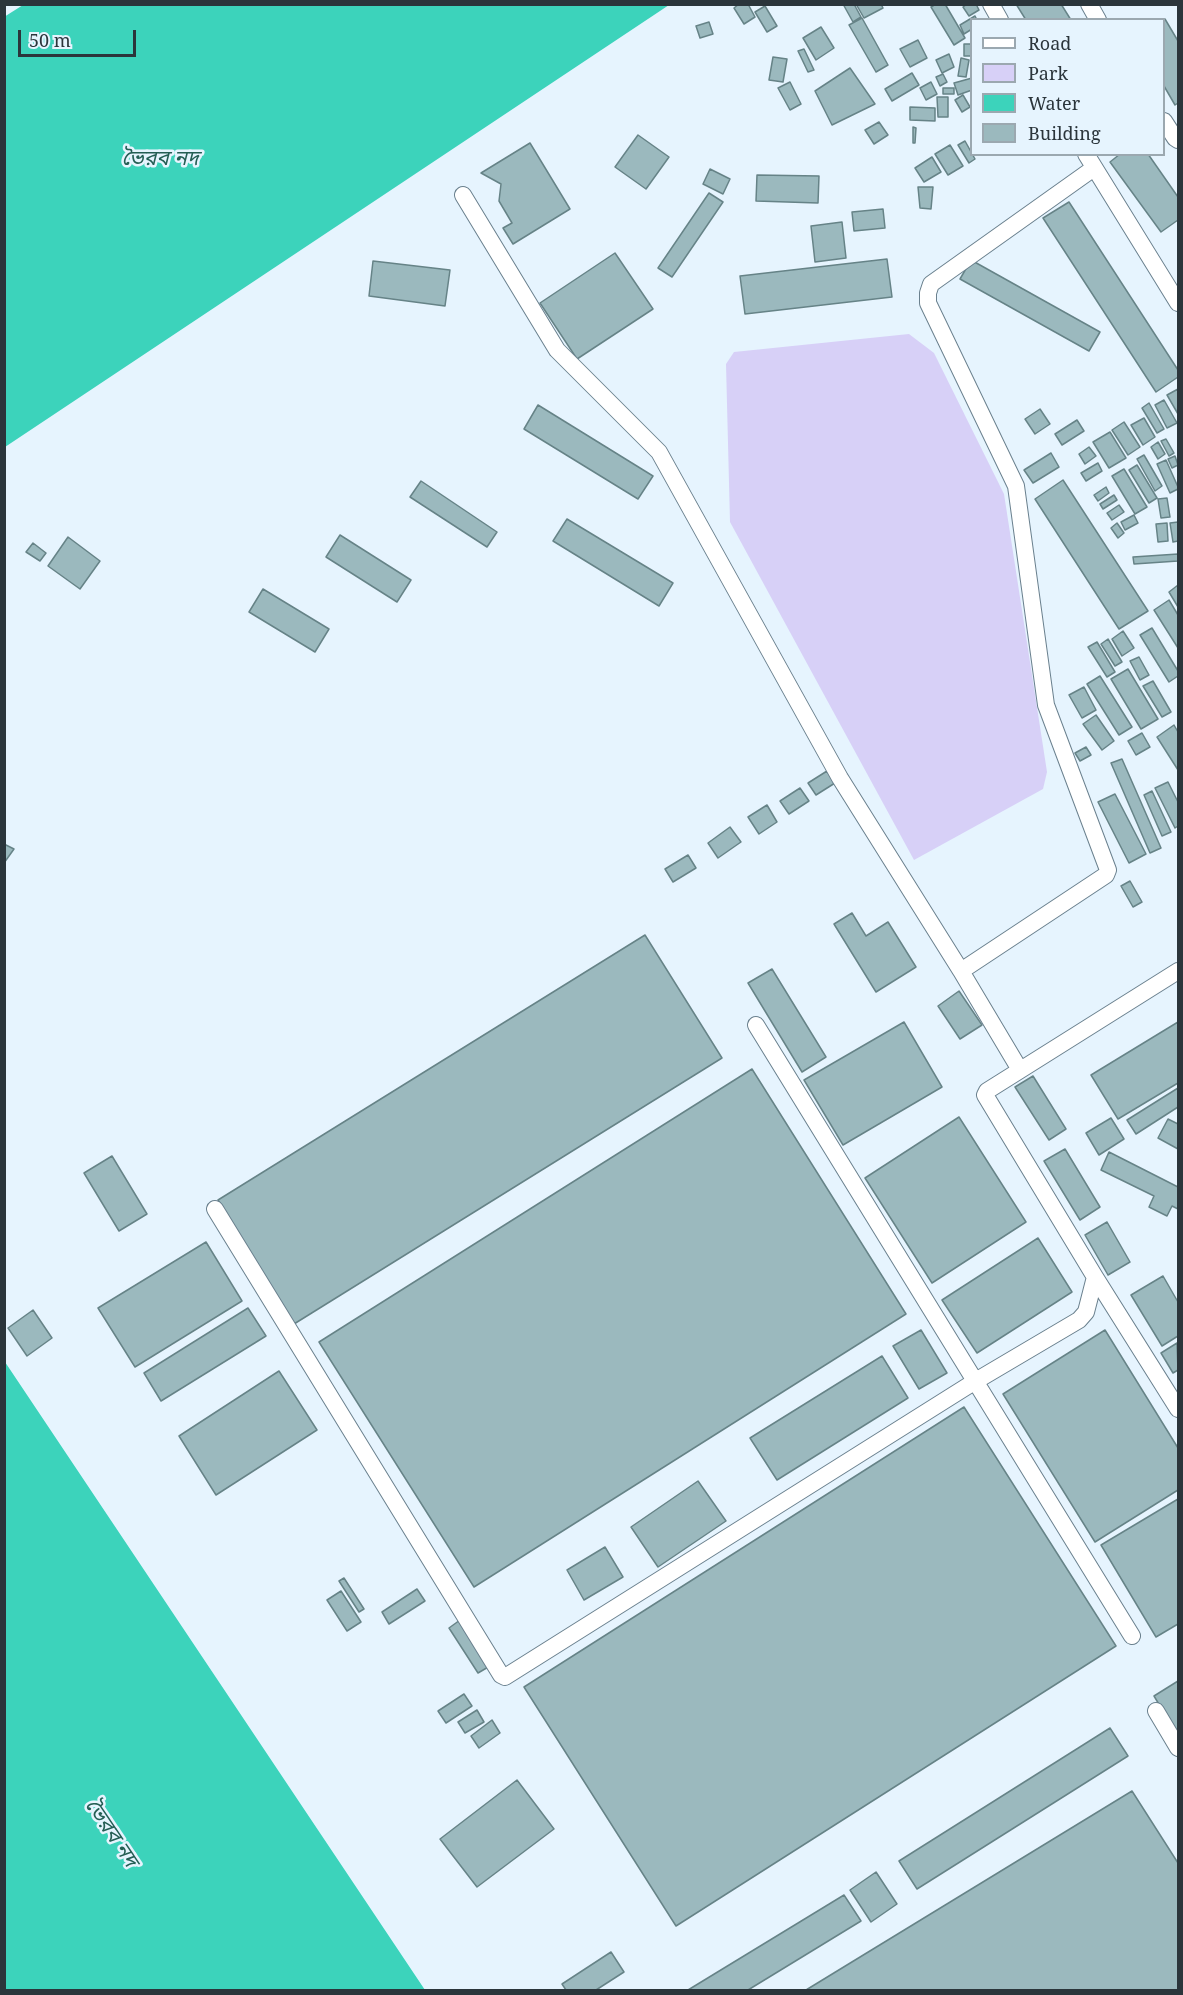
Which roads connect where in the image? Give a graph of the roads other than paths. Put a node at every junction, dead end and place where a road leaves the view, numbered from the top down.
1 (991, 4) edge
2 (1089, 4) edge
3 (999, 18) edge
4 (1097, 18) edge
5 (1165, 123) edge
6 (1179, 140) edge
7 (1090, 161) edge
8 (463, 195) dead end
9 (1179, 303) edge
10 (961, 970) junction
11 (1179, 971) edge
12 (756, 1025) dead end
13 (1020, 1070) junction
14 (215, 1209) dead end
15 (1095, 1277) junction
16 (974, 1382) junction
17 (1179, 1409) edge
18 (1131, 1636) dead end
19 (1156, 1711) dead end
20 (1179, 1748) edge

1 - 3 street
2 - 4 street
5 - 6 street
7 - 9 street
7 - 10 street
8 - 10 street
10 - 13 street
11 - 13 street
12 - 16 street
13 - 15 street
14 - 16 street
15 - 16 street
15 - 17 street
16 - 18 street
19 - 20 street

